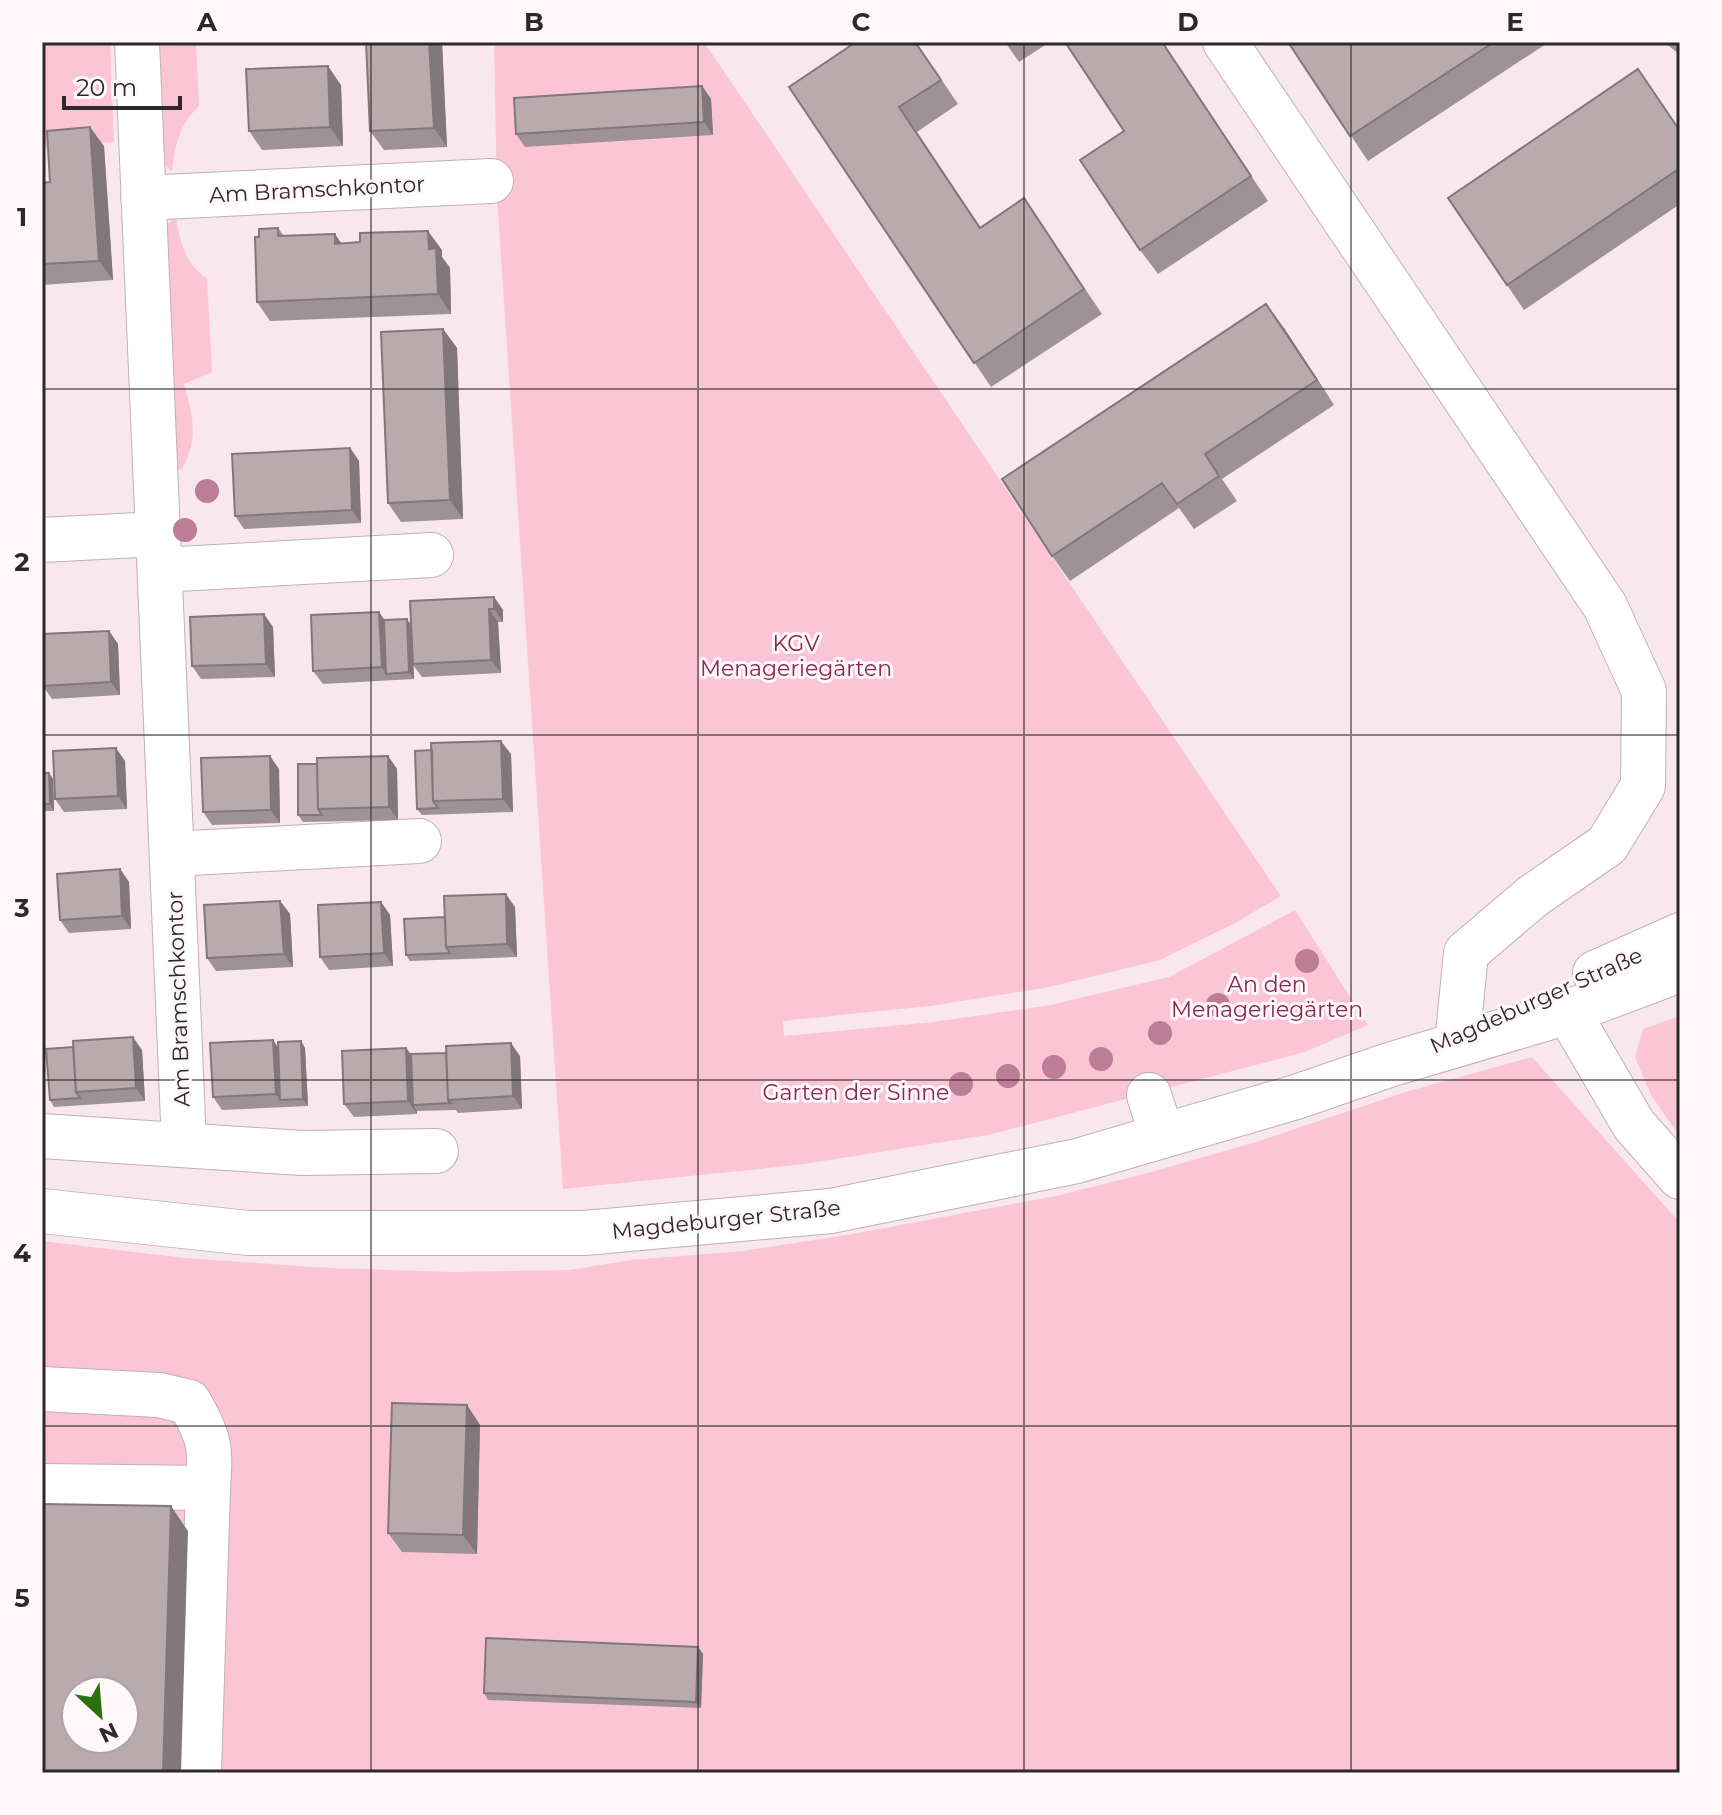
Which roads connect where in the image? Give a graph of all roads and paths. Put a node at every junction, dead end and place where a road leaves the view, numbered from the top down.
1 (137, 42) edge
2 (1225, 42) edge
3 (491, 181) dead end
4 (143, 198) junction
5 (42, 540) edge
6 (159, 552) junction
7 (431, 555) dead end
8 (419, 841) dead end
9 (172, 854) junction
10 (1680, 935) edge
11 (1680, 970) edge
12 (1568, 1012) junction
13 (1458, 1034) junction
14 (1392, 1064) junction
15 (1149, 1095) dead end
16 (42, 1136) edge
17 (1162, 1136) junction
18 (184, 1144) junction
19 (436, 1151) dead end
20 (1680, 1177) edge
21 (42, 1211) edge
22 (42, 1389) edge
23 (42, 1486) edge
24 (208, 1488) junction
25 (199, 1773) edge

1 - 4 main road, Am Bramschkontor
2 - 13 main road
3 - 4 main road, Am Bramschkontor
4 - 6 main road, Am Bramschkontor
5 - 6 main road
6 - 7 main road
6 - 9 main road, Am Bramschkontor
8 - 9 main road
9 - 18 main road, Am Bramschkontor
10 - 13 main road, Magdeburger Straße
11 - 12 main road, Magdeburger Straße
12 - 14 main road, Magdeburger Straße
12 - 20 main road
13 - 14 main road, Magdeburger Straße
14 - 17 main road, Magdeburger Straße
15 - 17 main road
16 - 18 main road
17 - 21 main road, Magdeburger Straße
18 - 19 main road
22 - 24 main road
23 - 24 main road
24 - 25 main road

